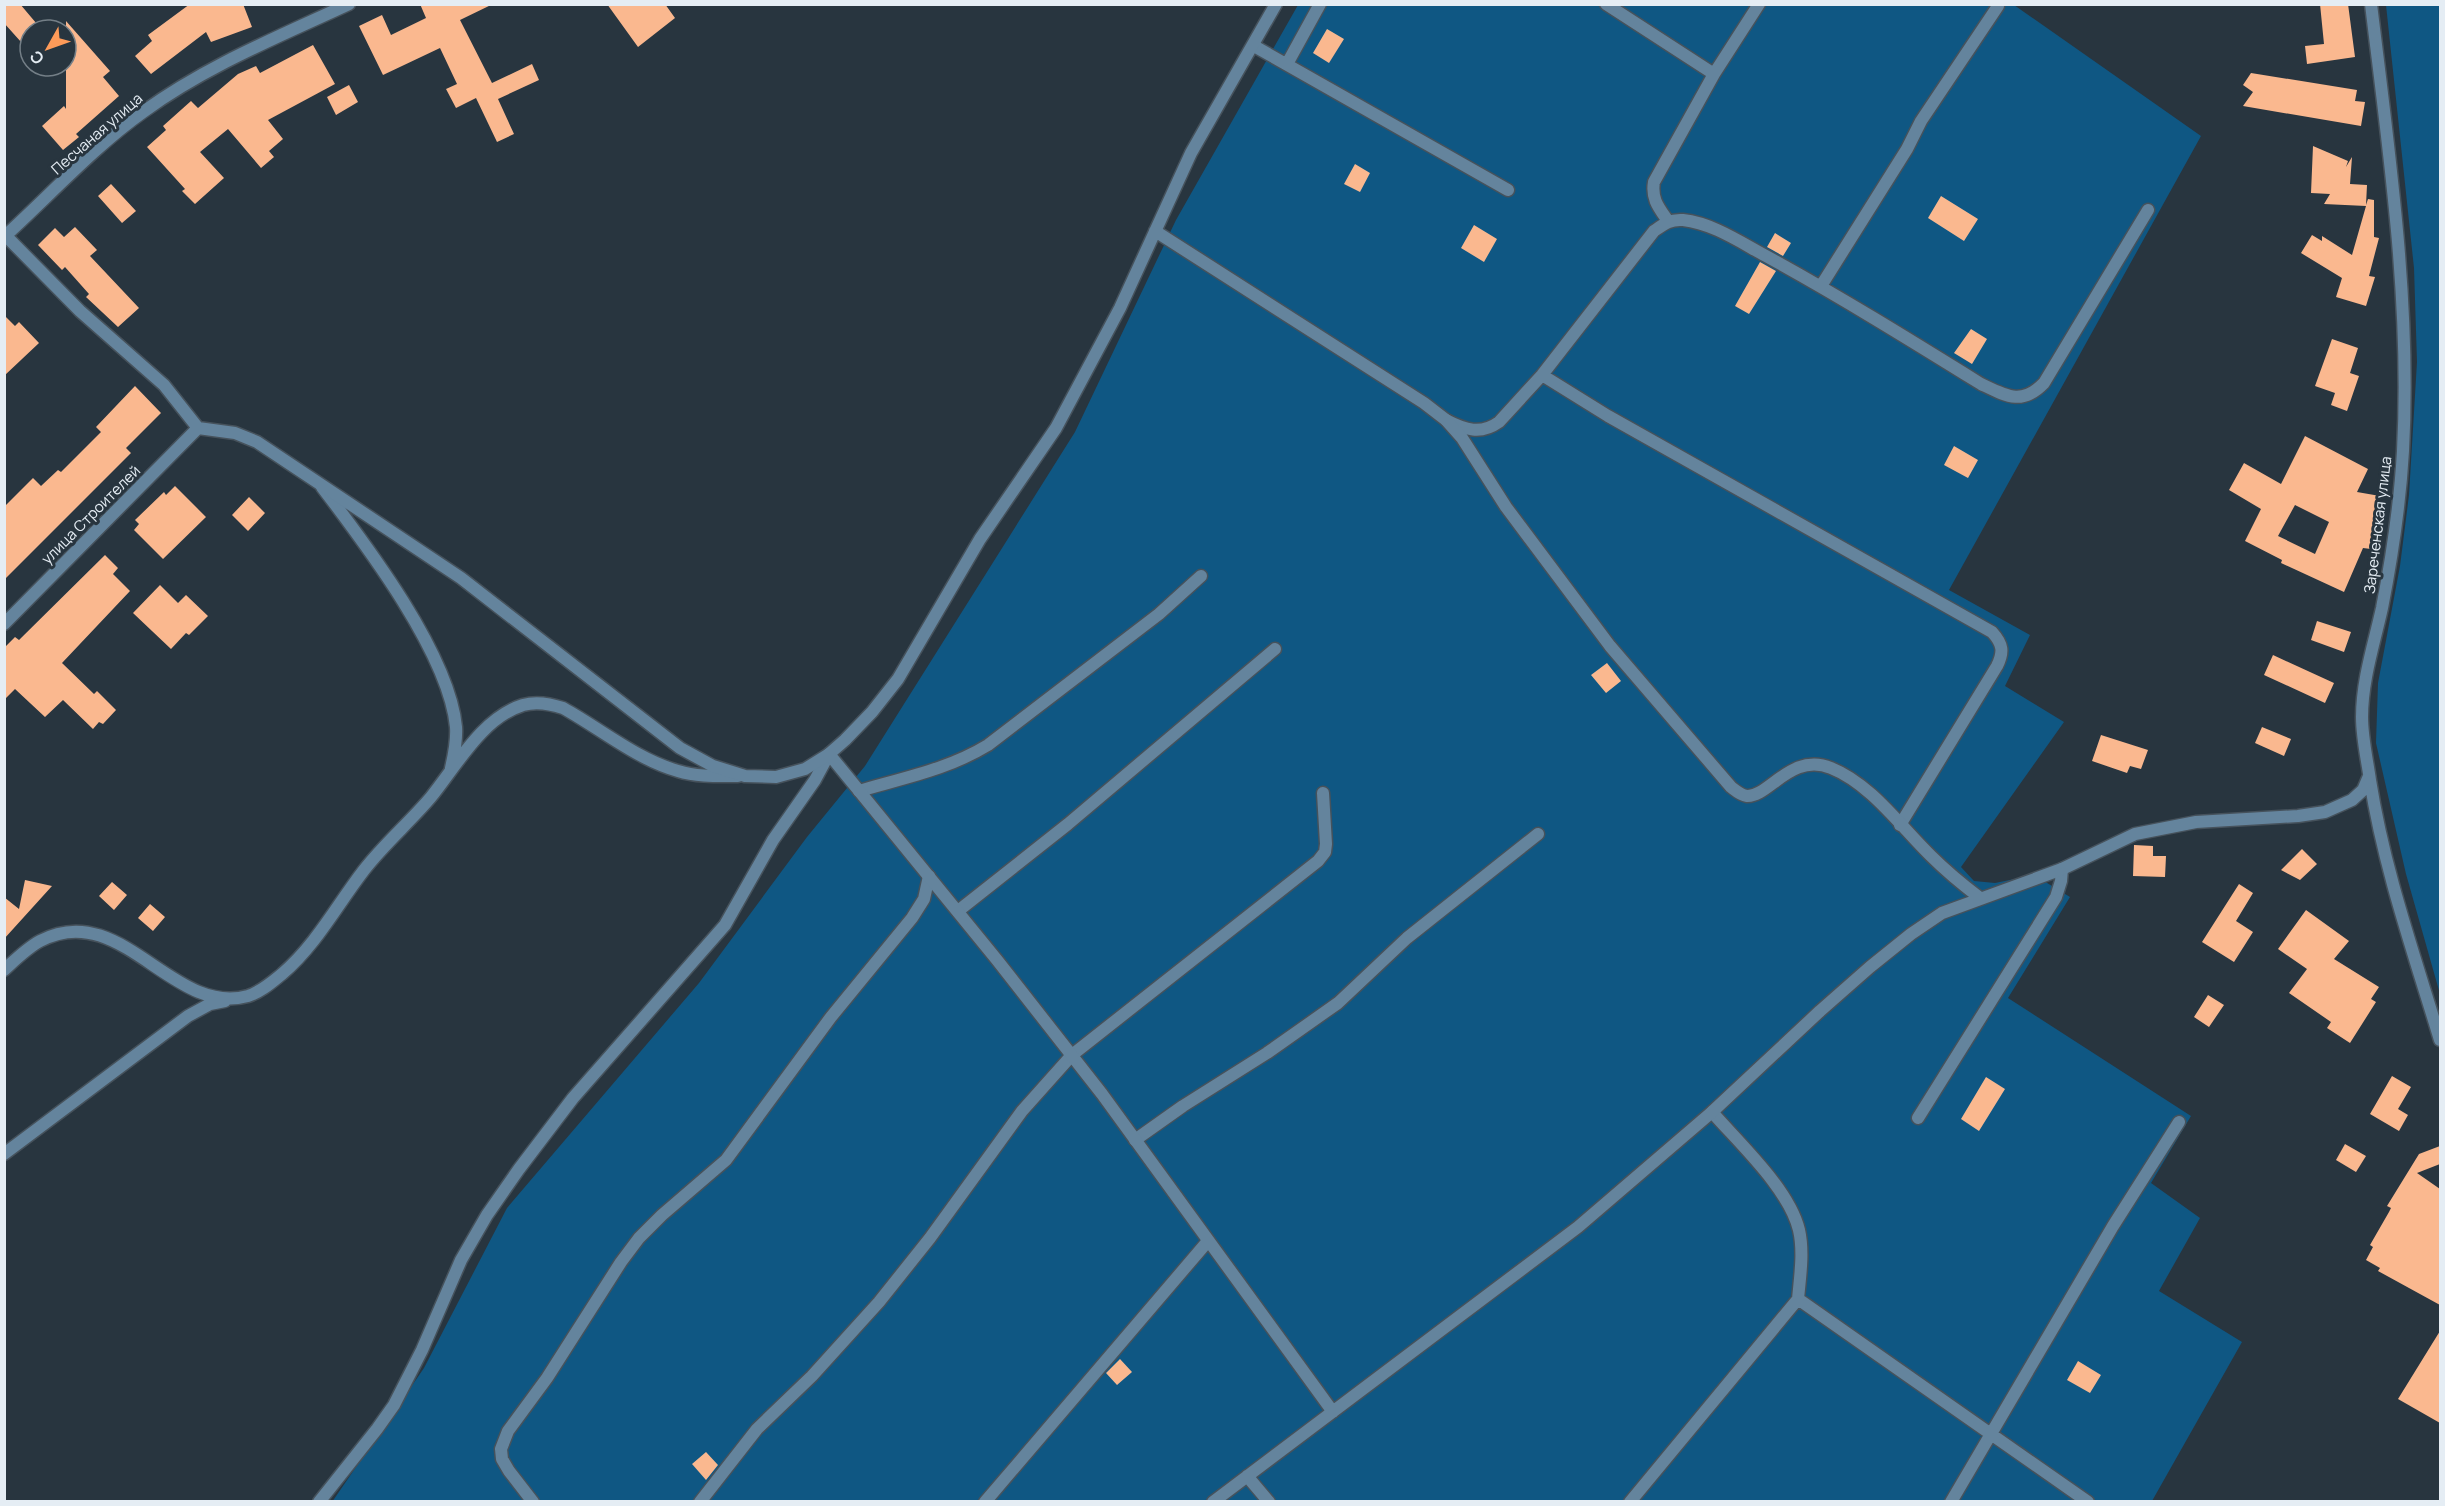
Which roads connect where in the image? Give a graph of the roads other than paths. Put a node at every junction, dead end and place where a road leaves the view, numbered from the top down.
1 (349, 4) edge
2 (1276, 4) edge
3 (1320, 4) edge
4 (1606, 4) edge
5 (1759, 4) edge
6 (2371, 4) edge
7 (1998, 6) dead end
8 (1254, 46) junction
9 (1287, 64) junction
10 (1714, 74) junction
11 (1508, 190) dead end
12 (2148, 210) dead end
13 (1668, 221) junction
14 (1155, 231) junction
15 (5, 237) edge
16 (1821, 286) junction
17 (1542, 375) junction
18 (1446, 420) junction
19 (198, 428) junction
20 (321, 486) junction
21 (1201, 576) dead end
22 (4, 624) edge
23 (1275, 649) dead end
24 (829, 754) junction
25 (450, 772) junction
26 (745, 776) junction
27 (2370, 776) junction
28 (859, 791) junction
29 (1323, 793) dead end
30 (1900, 825) junction
31 (1538, 834) dead end
32 (2062, 869) junction
33 (929, 876) junction
34 (1980, 898) junction
35 (958, 911) junction
36 (4, 970) edge
37 (232, 999) junction
38 (2440, 1040) edge
39 (1071, 1055) junction
40 (1712, 1112) junction
41 (1918, 1118) dead end
42 (2179, 1122) dead end
43 (1135, 1140) junction
44 (4, 1154) edge
45 (1208, 1241) junction
46 (1798, 1299) junction
47 (1332, 1412) junction
48 (1991, 1435) junction
49 (1247, 1476) junction
50 (319, 1502) edge
51 (533, 1502) edge
52 (700, 1502) edge
53 (985, 1502) edge
54 (1213, 1502) edge
55 (1269, 1502) edge
56 (1630, 1502) edge
57 (1951, 1502) edge
58 (2088, 1502) edge

1 - 15 street, Песчаная улица
2 - 8 street
3 - 9 street
4 - 10 street
5 - 10 street
6 - 27 street, Зареченская улица
7 - 16 street
8 - 9 street
8 - 14 street
9 - 11 street
10 - 13 street
12 - 16 street
13 - 16 street
13 - 17 street
14 - 18 street
14 - 24 street
15 - 19 street
17 - 18 street
17 - 30 street
18 - 30 street
19 - 20 street
19 - 22 street, улица Строителей
20 - 25 street
20 - 26 street
21 - 28 street
23 - 35 street
24 - 26 street
24 - 28 street
24 - 50 street
25 - 26 street
25 - 37 street
27 - 32 street
27 - 38 street, Зареченская улица
28 - 33 street
29 - 39 street
30 - 34 street
31 - 43 street
32 - 34 street
32 - 41 street
33 - 35 street
33 - 51 street
34 - 40 street
35 - 39 street
36 - 37 street
37 - 44 street
39 - 43 street
39 - 52 street
40 - 46 street
40 - 47 street
42 - 48 street
43 - 45 street
45 - 47 street
45 - 53 street
46 - 48 street
46 - 56 street
47 - 49 street
48 - 57 street
48 - 58 street
49 - 54 street
49 - 55 street

